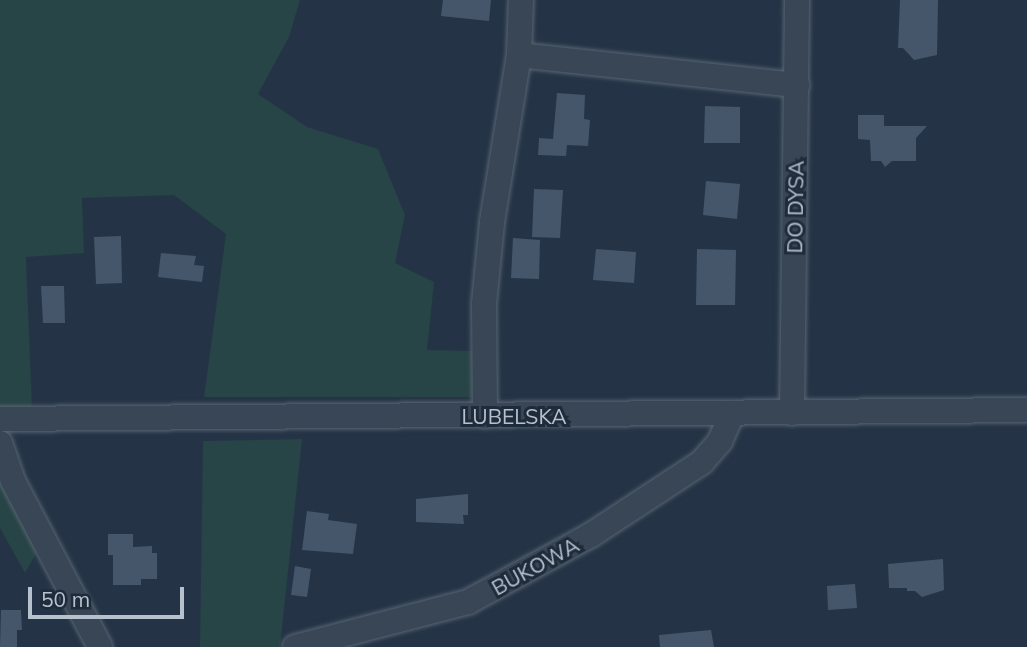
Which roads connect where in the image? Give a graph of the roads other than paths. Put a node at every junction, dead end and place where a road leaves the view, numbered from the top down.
1 (521, 0) edge
2 (797, 0) edge
3 (519, 55) junction
4 (797, 85) junction
5 (1027, 410) edge
6 (792, 413) junction
7 (732, 414) junction
8 (485, 416) junction
9 (0, 419) edge
10 (0, 443) edge
11 (100, 647) edge
12 (295, 647) edge

1 - 3 street
2 - 4 street, DO DYSA
3 - 4 street
3 - 8 street
4 - 6 street, DO DYSA
5 - 6 street, LUBELSKA
6 - 7 street, LUBELSKA
7 - 8 street, LUBELSKA
7 - 12 street, BUKOWA
8 - 9 street, LUBELSKA
10 - 11 street

